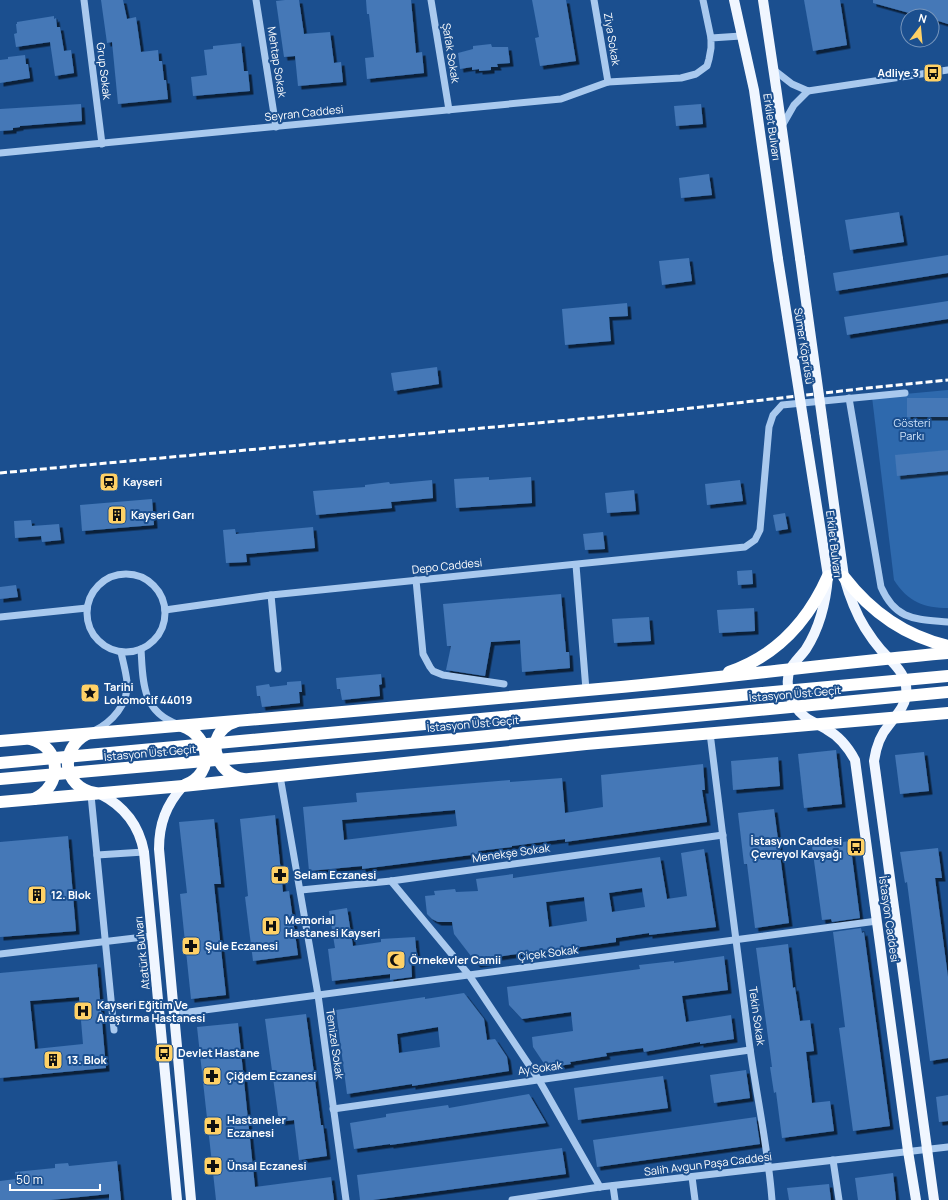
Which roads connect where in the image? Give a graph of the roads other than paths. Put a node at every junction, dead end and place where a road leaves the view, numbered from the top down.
1 (84, 0) edge
2 (256, 0) edge
3 (431, 0) edge
4 (594, 0) edge
5 (703, 0) edge
6 (734, 0) edge
7 (763, 0) edge
8 (741, 36) junction
9 (711, 38) junction
10 (774, 70) junction
11 (948, 70) edge
12 (608, 82) junction
13 (808, 91) junction
14 (449, 110) junction
15 (782, 126) junction
16 (276, 127) junction
17 (102, 144) junction
18 (0, 154) edge
19 (800, 258) joint
20 (778, 259) joint
21 (905, 393) dead end
22 (849, 398) junction
23 (824, 432) joint
24 (806, 437) joint
25 (576, 565) junction
26 (828, 576) junction
27 (844, 577) junction
28 (416, 580) junction
29 (271, 595) junction
30 (87, 608) junction
31 (165, 610) junction
32 (0, 617) edge
33 (948, 622) edge
34 (948, 646) edge
35 (141, 649) junction
36 (121, 652) junction
37 (948, 653) edge
38 (889, 658) junction
39 (278, 669) dead end
40 (790, 670) junction
41 (948, 676) edge
42 (703, 679) junction
43 (504, 684) dead end
44 (586, 690) junction
45 (948, 692) edge
46 (948, 713) edge
47 (895, 718) junction
48 (236, 721) junction
49 (818, 725) junction
50 (180, 726) junction
51 (710, 733) junction
52 (87, 734) junction
53 (28, 739) junction
54 (0, 741) edge
55 (0, 763) edge
56 (280, 776) junction
57 (0, 779) edge
58 (249, 780) junction
59 (183, 786) junction
60 (95, 794) junction
61 (31, 800) junction
62 (0, 802) edge
63 (723, 835) junction
64 (144, 852) junction
65 (97, 855) junction
66 (391, 881) junction
67 (301, 890) junction
68 (877, 921) junction
69 (152, 936) junction
70 (735, 940) junction
71 (105, 942) junction
72 (0, 954) edge
73 (469, 975) junction
74 (318, 995) junction
75 (174, 1014) junction
76 (114, 1030) dead end
77 (750, 1050) junction
78 (539, 1080) junction
79 (333, 1109) junction
80 (948, 1147) edge
81 (928, 1149) junction
82 (908, 1151) junction
83 (834, 1160) junction
84 (769, 1168) junction
85 (692, 1176) junction
86 (613, 1186) junction
87 (600, 1187) junction
88 (177, 1200) edge
89 (191, 1200) edge
90 (346, 1200) edge
91 (512, 1200) edge
92 (615, 1200) edge
93 (695, 1200) edge
94 (772, 1200) edge
95 (839, 1200) edge
96 (916, 1200) edge
97 (934, 1200) edge

1 - 17 street, Grup Sokak
2 - 16 street, Mehtap Sokak
3 - 14 street, Şafak Sokak
4 - 12 street, Ziya Sokak
5 - 9 street, Seyran Caddesi
6 - 8 main road, Erkilet Bulvarı
7 - 10 main road, Erkilet Bulvarı
8 - 9 street
8 - 20 main road, Erkilet Bulvarı
9 - 12 street, Seyran Caddesi
10 - 13 street
10 - 15 main road, Erkilet Bulvarı
11 - 13 street
12 - 14 street, Seyran Caddesi
13 - 15 street
14 - 16 street, Seyran Caddesi
15 - 19 main road, Erkilet Bulvarı
16 - 17 street, Seyran Caddesi
17 - 18 street, Seyran Caddesi
19 - 23 main road, Sümer Köprüsü, bridge
20 - 24 main road, Sümer Köprüsü, bridge
21 - 22 street
22 - 25 street, Depo Caddesi
22 - 33 street
23 - 27 main road, Erkilet Bulvarı
24 - 26 main road, Erkilet Bulvarı
25 - 28 street, Depo Caddesi
25 - 44 street
26 - 40 main road, Erkilet Bulvarı
26 - 42 highway
27 - 34 highway
27 - 38 main road, Erkilet Bulvarı
28 - 29 street, Depo Caddesi
28 - 43 street
29 - 31 street, Depo Caddesi
29 - 39 street
30 - 31 street
30 - 32 street
30 - 36 street
31 - 35 street
35 - 36 street
35 - 50 street
36 - 52 street
37 - 38 highway
38 - 40 highway
38 - 47 main road, İstasyon Caddesi
40 - 42 highway
40 - 49 main road, İstasyon Caddesi
41 - 55 highway, İstasyon Üst Geçit, bridge
42 - 44 highway
44 - 48 highway
45 - 57 highway, İstasyon Üst Geçit, bridge
46 - 47 highway
47 - 49 highway
47 - 81 main road, İstasyon Caddesi
48 - 50 highway
48 - 58 highway
49 - 51 highway
49 - 68 main road, İstasyon Caddesi
50 - 52 highway
50 - 59 highway
51 - 56 highway
51 - 63 street, Tekin Sokak
52 - 53 highway
52 - 60 highway
53 - 54 highway
53 - 61 highway
56 - 58 highway
56 - 67 street, Temizel Sokak
58 - 59 highway
59 - 60 highway
59 - 75 main road
60 - 61 highway
60 - 64 main road, Atatürk Bulvarı
60 - 65 street
61 - 62 highway
63 - 66 street, Menekşe Sokak
63 - 70 street, Tekin Sokak
64 - 65 street
64 - 69 main road, Atatürk Bulvarı
65 - 71 street
66 - 67 street, Menekşe Sokak
66 - 73 street
67 - 74 street, Temizel Sokak
68 - 70 street, Çiçek Sokak
68 - 82 main road, İstasyon Caddesi
69 - 71 street
69 - 88 main road, Atatürk Bulvarı
70 - 73 street, Çiçek Sokak
70 - 77 street, Tekin Sokak
71 - 72 street
71 - 76 street
73 - 74 street, Çiçek Sokak
73 - 78 street
74 - 75 street, Çiçek Sokak
74 - 79 street, Temizel Sokak
75 - 89 main road
77 - 78 street, Ay Sokak
77 - 84 street, Tekin Sokak
78 - 79 street, Ay Sokak
78 - 87 street
79 - 90 street, Temizel Sokak
80 - 81 street, Salih Avgun Paşa Caddesi
81 - 82 street, Salih Avgun Paşa Caddesi
81 - 97 main road, İstasyon Caddesi
82 - 83 street, Salih Avgun Paşa Caddesi
82 - 96 main road, İstasyon Caddesi
83 - 84 street, Salih Avgun Paşa Caddesi
83 - 95 street
84 - 85 street, Salih Avgun Paşa Caddesi
84 - 94 street, Tekin Sokak
85 - 86 street, Salih Avgun Paşa Caddesi
85 - 93 street
86 - 87 street, Salih Avgun Paşa Caddesi
86 - 92 street
87 - 91 street, Salih Avgun Paşa Caddesi

